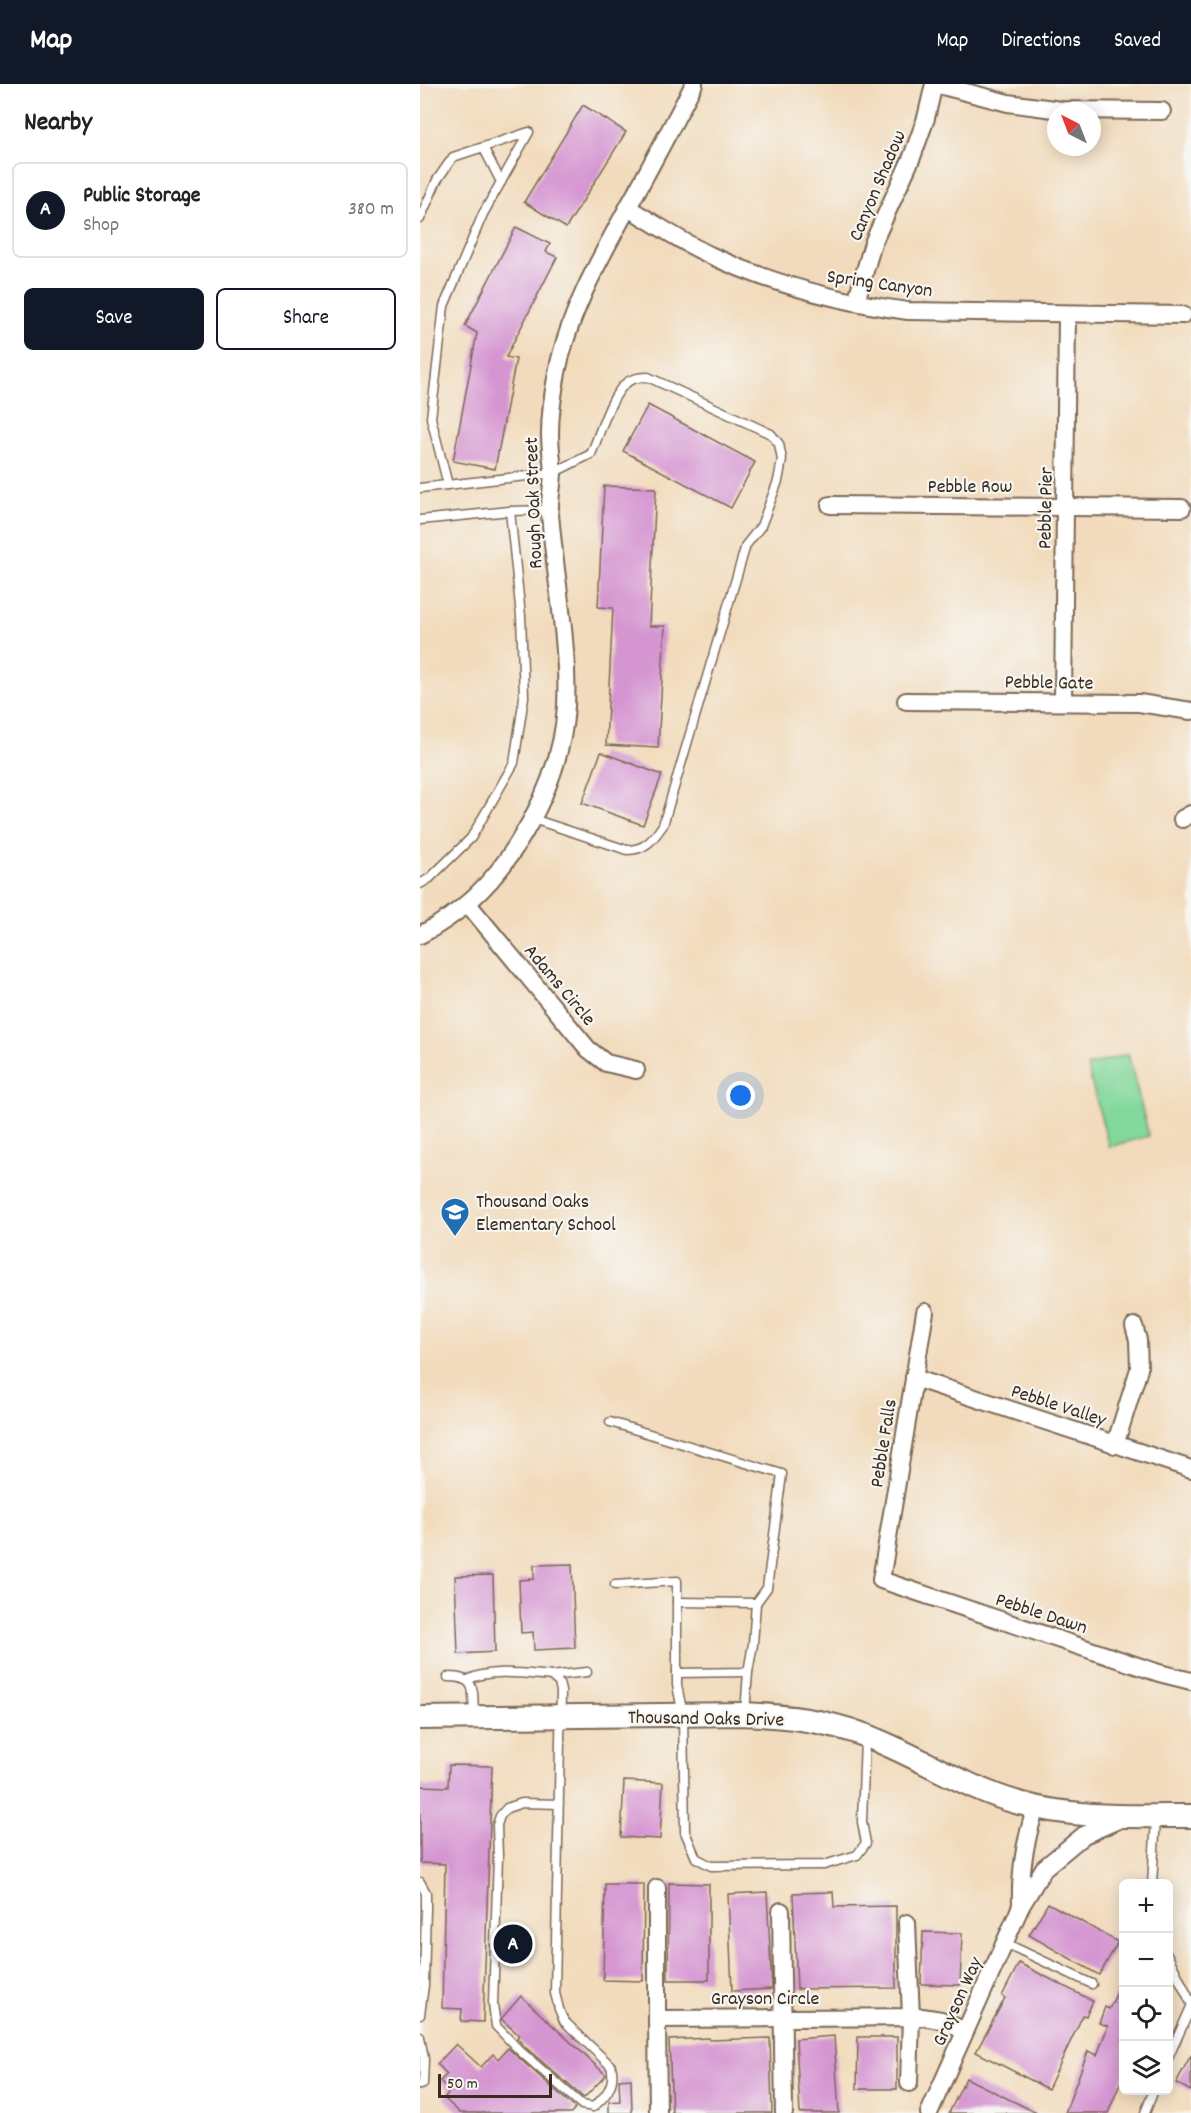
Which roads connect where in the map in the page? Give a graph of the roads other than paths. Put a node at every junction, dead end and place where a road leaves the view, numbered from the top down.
1 (694, 84) edge
2 (935, 84) edge
3 (1161, 111) dead end
4 (483, 147) junction
5 (501, 182) junction
6 (628, 208) junction
7 (420, 219) edge
8 (856, 303) junction
9 (1067, 314) junction
10 (1183, 315) dead end
11 (553, 473) junction
12 (448, 485) junction
13 (420, 488) edge
14 (830, 505) dead end
15 (1065, 507) junction
16 (1182, 508) dead end
17 (549, 510) junction
18 (510, 512) junction
19 (420, 520) edge
20 (906, 701) dead end
21 (1063, 702) junction
22 (1191, 711) edge
23 (533, 819) junction
24 (420, 884) edge
25 (468, 904) junction
26 (420, 935) edge
27 (636, 1070) dead end
28 (925, 1312) dead end
29 (1134, 1326) dead end
30 (914, 1378) junction
31 (610, 1422) dead end
32 (1115, 1445) junction
33 (1191, 1469) edge
34 (881, 1580) joint
35 (615, 1585) dead end
36 (677, 1602) junction
37 (756, 1603) junction
38 (587, 1672) dead end
39 (677, 1672) junction
40 (748, 1672) junction
41 (551, 1676) junction
42 (448, 1677) dead end
43 (468, 1680) junction
44 (1191, 1681) edge
45 (745, 1714) junction
46 (683, 1715) junction
47 (559, 1716) junction
48 (474, 1717) junction
49 (420, 1718) edge
50 (865, 1735) junction
51 (559, 1804) junction
52 (1036, 1807) junction
53 (1126, 1816) junction
54 (1156, 1816) junction
55 (1191, 1816) edge
56 (1152, 1879) edge
57 (420, 1882) edge
58 (657, 1888) dead end
59 (1021, 1906) junction
60 (781, 1911) dead end
61 (907, 1923) dead end
62 (1005, 1942) junction
63 (1173, 1967) edge
64 (1092, 1984) dead end
65 (1191, 2005) edge
66 (420, 2015) edge
67 (911, 2017) junction
68 (783, 2018) junction
69 (657, 2019) junction
70 (965, 2031) junction
71 (420, 2037) edge
72 (1173, 2046) edge
73 (909, 2083) dead end
74 (420, 2085) edge
75 (1152, 2095) edge
76 (658, 2113) edge
77 (784, 2113) edge
78 (929, 2113) edge
79 (1145, 2113) edge

1 - 6 street, Rough Oak Street
2 - 3 street
2 - 8 street, Canyon Shadow
4 - 5 lane
4 - 5 lane
4 - 7 lane
5 - 12 lane
6 - 8 street, Spring Canyon
6 - 11 street, Rough Oak Street
8 - 9 street, Spring Canyon
9 - 10 street, Spring Canyon
9 - 15 street, Pebble Pier
11 - 12 lane
11 - 17 street, Rough Oak Street
11 - 23 lane
12 - 13 lane
14 - 15 street, Pebble Row
15 - 16 street, Pebble Row
15 - 21 street, Pebble Pier
17 - 18 lane
17 - 23 street, Rough Oak Street
18 - 19 lane
18 - 24 lane
20 - 21 street, Pebble Gate
21 - 22 street, Pebble Gate
23 - 25 street, Rough Oak Street
25 - 26 street, Rough Oak Street
25 - 27 street, Adams Circle
28 - 30 street, Pebble Falls
29 - 32 street
30 - 32 street, Pebble Valley
30 - 34 street, Pebble Falls
31 - 37 lane
32 - 33 street, Pebble Valley
34 - 44 street, Pebble Dawn
35 - 36 lane
36 - 37 lane
36 - 39 lane
37 - 40 lane
38 - 41 lane
39 - 40 lane
39 - 46 lane
40 - 45 lane
41 - 43 lane
41 - 47 lane
42 - 43 lane
43 - 48 lane
45 - 46 main road, Thousand Oaks Drive
45 - 50 main road, Thousand Oaks Drive
46 - 47 main road, Thousand Oaks Drive
46 - 50 lane
47 - 48 main road, Thousand Oaks Drive
47 - 51 lane
48 - 49 main road, Thousand Oaks Drive
50 - 52 main road, Thousand Oaks Drive
51 - 51 lane
52 - 53 main road, Thousand Oaks Drive
52 - 59 street, Grayson Way
53 - 54 main road, Thousand Oaks Drive
53 - 59 street, Grayson Way
54 - 55 main road, Thousand Oaks Drive
54 - 56 lane
57 - 66 lane
58 - 69 street
59 - 62 street, Grayson Way
60 - 68 street
61 - 67 street
62 - 64 lane
62 - 70 street, Grayson Way
63 - 65 lane
65 - 72 lane
67 - 68 street, Grayson Circle
67 - 70 street, Grayson Circle
67 - 73 street
68 - 69 street, Grayson Circle
68 - 77 street
69 - 76 street
70 - 78 street, Grayson Way
71 - 74 lane
75 - 79 lane

